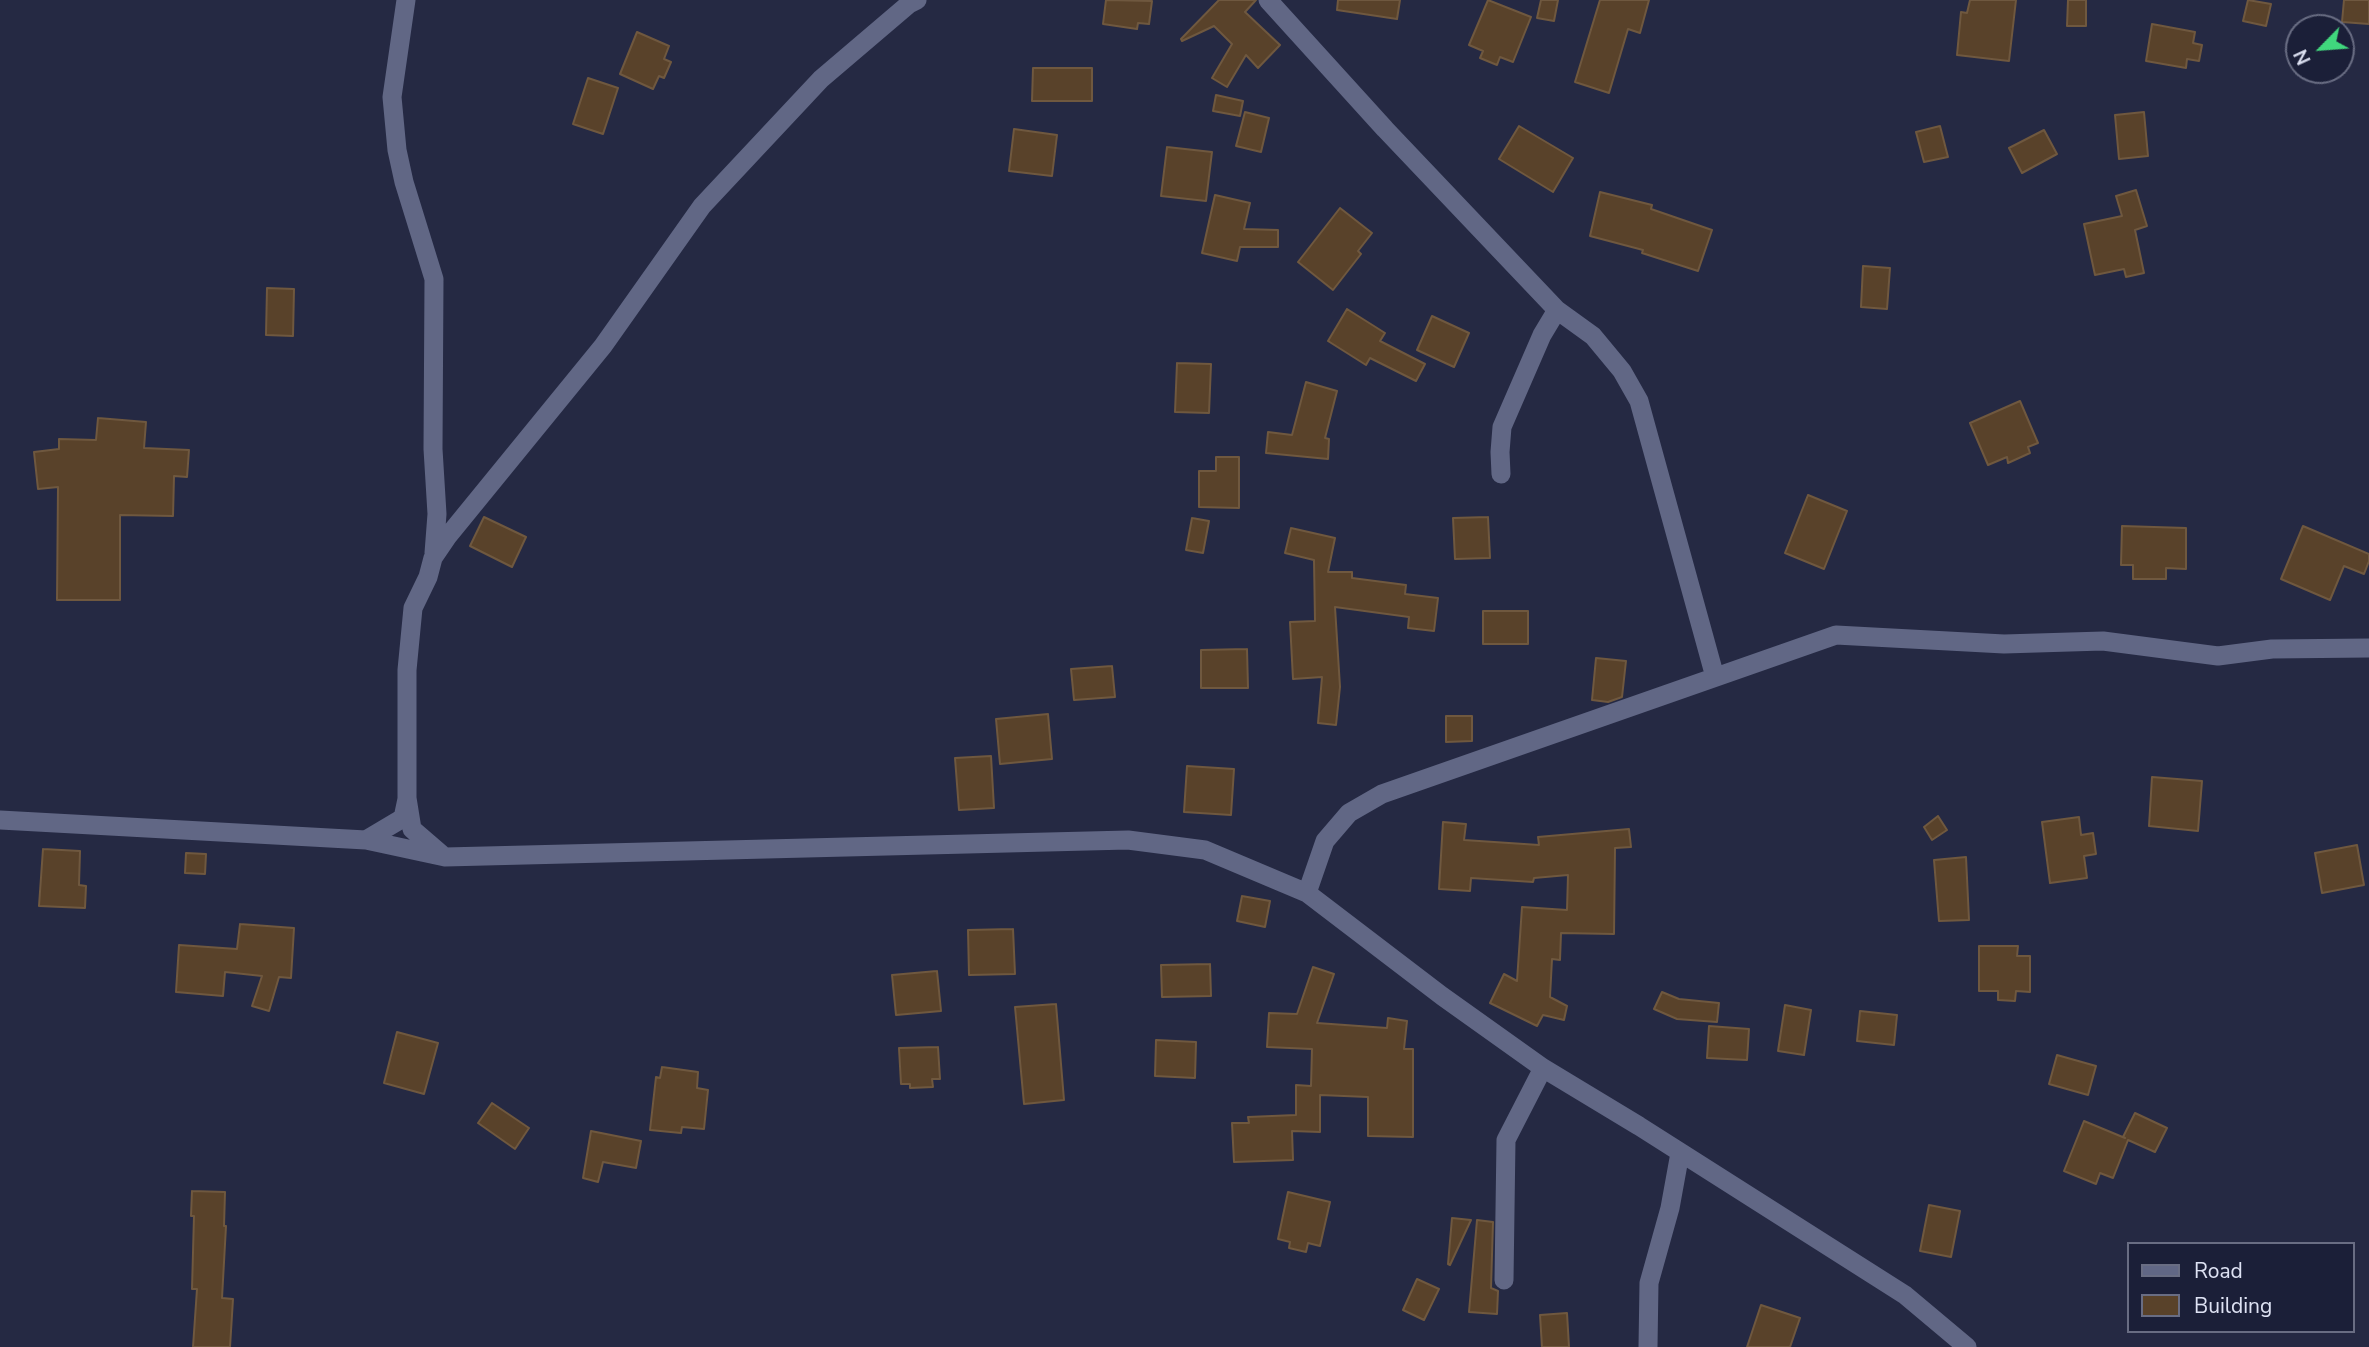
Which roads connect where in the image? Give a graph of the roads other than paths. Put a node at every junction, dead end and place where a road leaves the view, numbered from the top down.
1 (406, 0) edge
2 (917, 0) edge
3 (1268, 0) edge
4 (1557, 310) junction
5 (1501, 474) dead end
6 (433, 558) junction
7 (2369, 648) edge
8 (1715, 677) junction
9 (407, 798) junction
10 (0, 820) edge
11 (366, 840) junction
12 (445, 857) junction
13 (1307, 893) junction
14 (1543, 1068) junction
15 (1680, 1153) junction
16 (1504, 1280) dead end
17 (1648, 1347) edge
18 (1967, 1347) edge

1 - 6 street
2 - 6 street
3 - 4 street
4 - 5 street
4 - 8 street
6 - 9 street
7 - 8 street
8 - 13 street
9 - 11 street
9 - 12 street
10 - 11 street
11 - 12 street
12 - 13 street
13 - 14 street
14 - 15 street
14 - 16 street
15 - 17 street
15 - 18 street

